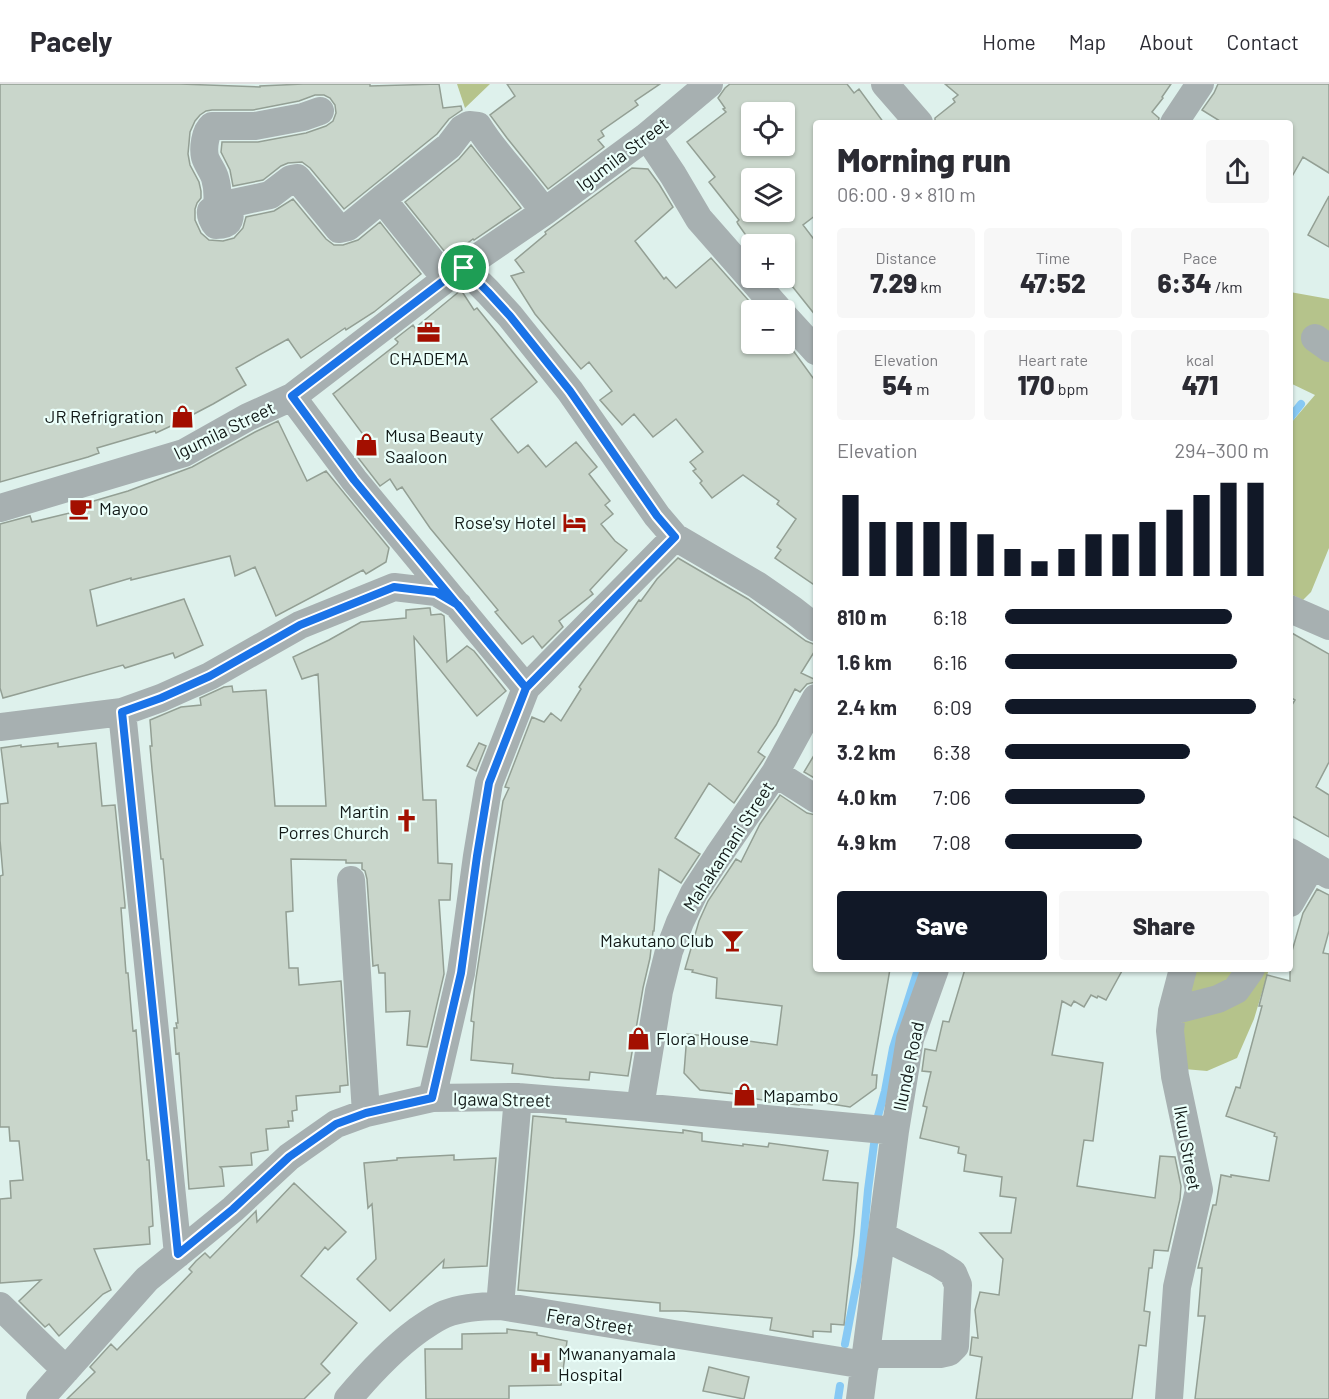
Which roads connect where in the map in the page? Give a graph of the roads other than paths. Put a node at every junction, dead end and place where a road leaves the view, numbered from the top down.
1 (709, 84) edge
2 (885, 84) edge
3 (1200, 84) edge
4 (320, 111) dead end
5 (916, 120) edge
6 (1176, 120) edge
7 (647, 136) junction
8 (382, 199) junction
9 (544, 212) junction
10 (455, 274) junction
11 (770, 300) edge
12 (795, 328) edge
13 (813, 348) edge
14 (292, 396) junction
15 (0, 508) edge
16 (675, 537) junction
17 (458, 605) junction
18 (1293, 610) edge
19 (813, 626) edge
20 (1329, 626) edge
21 (526, 688) junction
22 (813, 703) edge
23 (122, 712) junction
24 (0, 727) edge
25 (775, 773) junction
26 (813, 797) edge
27 (1310, 864) edge
28 (351, 880) dead end
29 (1293, 897) edge
30 (934, 972) edge
31 (1183, 972) edge
32 (1249, 972) edge
33 (1172, 1011) junction
34 (518, 1097) junction
35 (432, 1098) junction
36 (640, 1107) junction
37 (366, 1113) junction
38 (895, 1131) junction
39 (882, 1236) junction
40 (178, 1254) junction
41 (0, 1306) edge
42 (500, 1306) junction
43 (865, 1359) junction
44 (66, 1370) junction
45 (40, 1399) edge
46 (348, 1399) edge
47 (860, 1399) edge
48 (1169, 1399) edge

1 - 7 street, Igumila Street
2 - 5 street
3 - 6 street
4 - 8 street
7 - 9 street, Igumila Street
7 - 11 street
8 - 9 street
8 - 10 street
9 - 10 street, Igumila Street
10 - 14 street, Igumila Street
10 - 16 street
12 - 13 street
14 - 15 street, Igumila Street
14 - 17 street
16 - 19 street
16 - 21 street
17 - 21 street
17 - 23 street
18 - 20 street
21 - 35 street
22 - 25 street, Mahakamani Street
23 - 24 street
23 - 40 street
25 - 26 street
25 - 36 street, Mahakamani Street
27 - 29 street
28 - 37 street
30 - 38 street, Ilunde Road
31 - 33 street, Ikuu Street
32 - 33 street
33 - 48 street, Ikuu Street
34 - 35 street, Igawa Street
34 - 36 street, Igawa Street
34 - 42 street
35 - 37 street, Igawa Street
36 - 38 street, Igawa Street
37 - 40 street, Igawa Street
38 - 39 street, Ilunde Road
39 - 43 street, Ilunde Road
39 - 43 street, Fera Street
40 - 44 street, Igawa Street
41 - 44 street
42 - 43 street, Fera Street
42 - 46 street, Fera Street
43 - 47 street, Ilunde Road
44 - 45 street, Igawa Street

